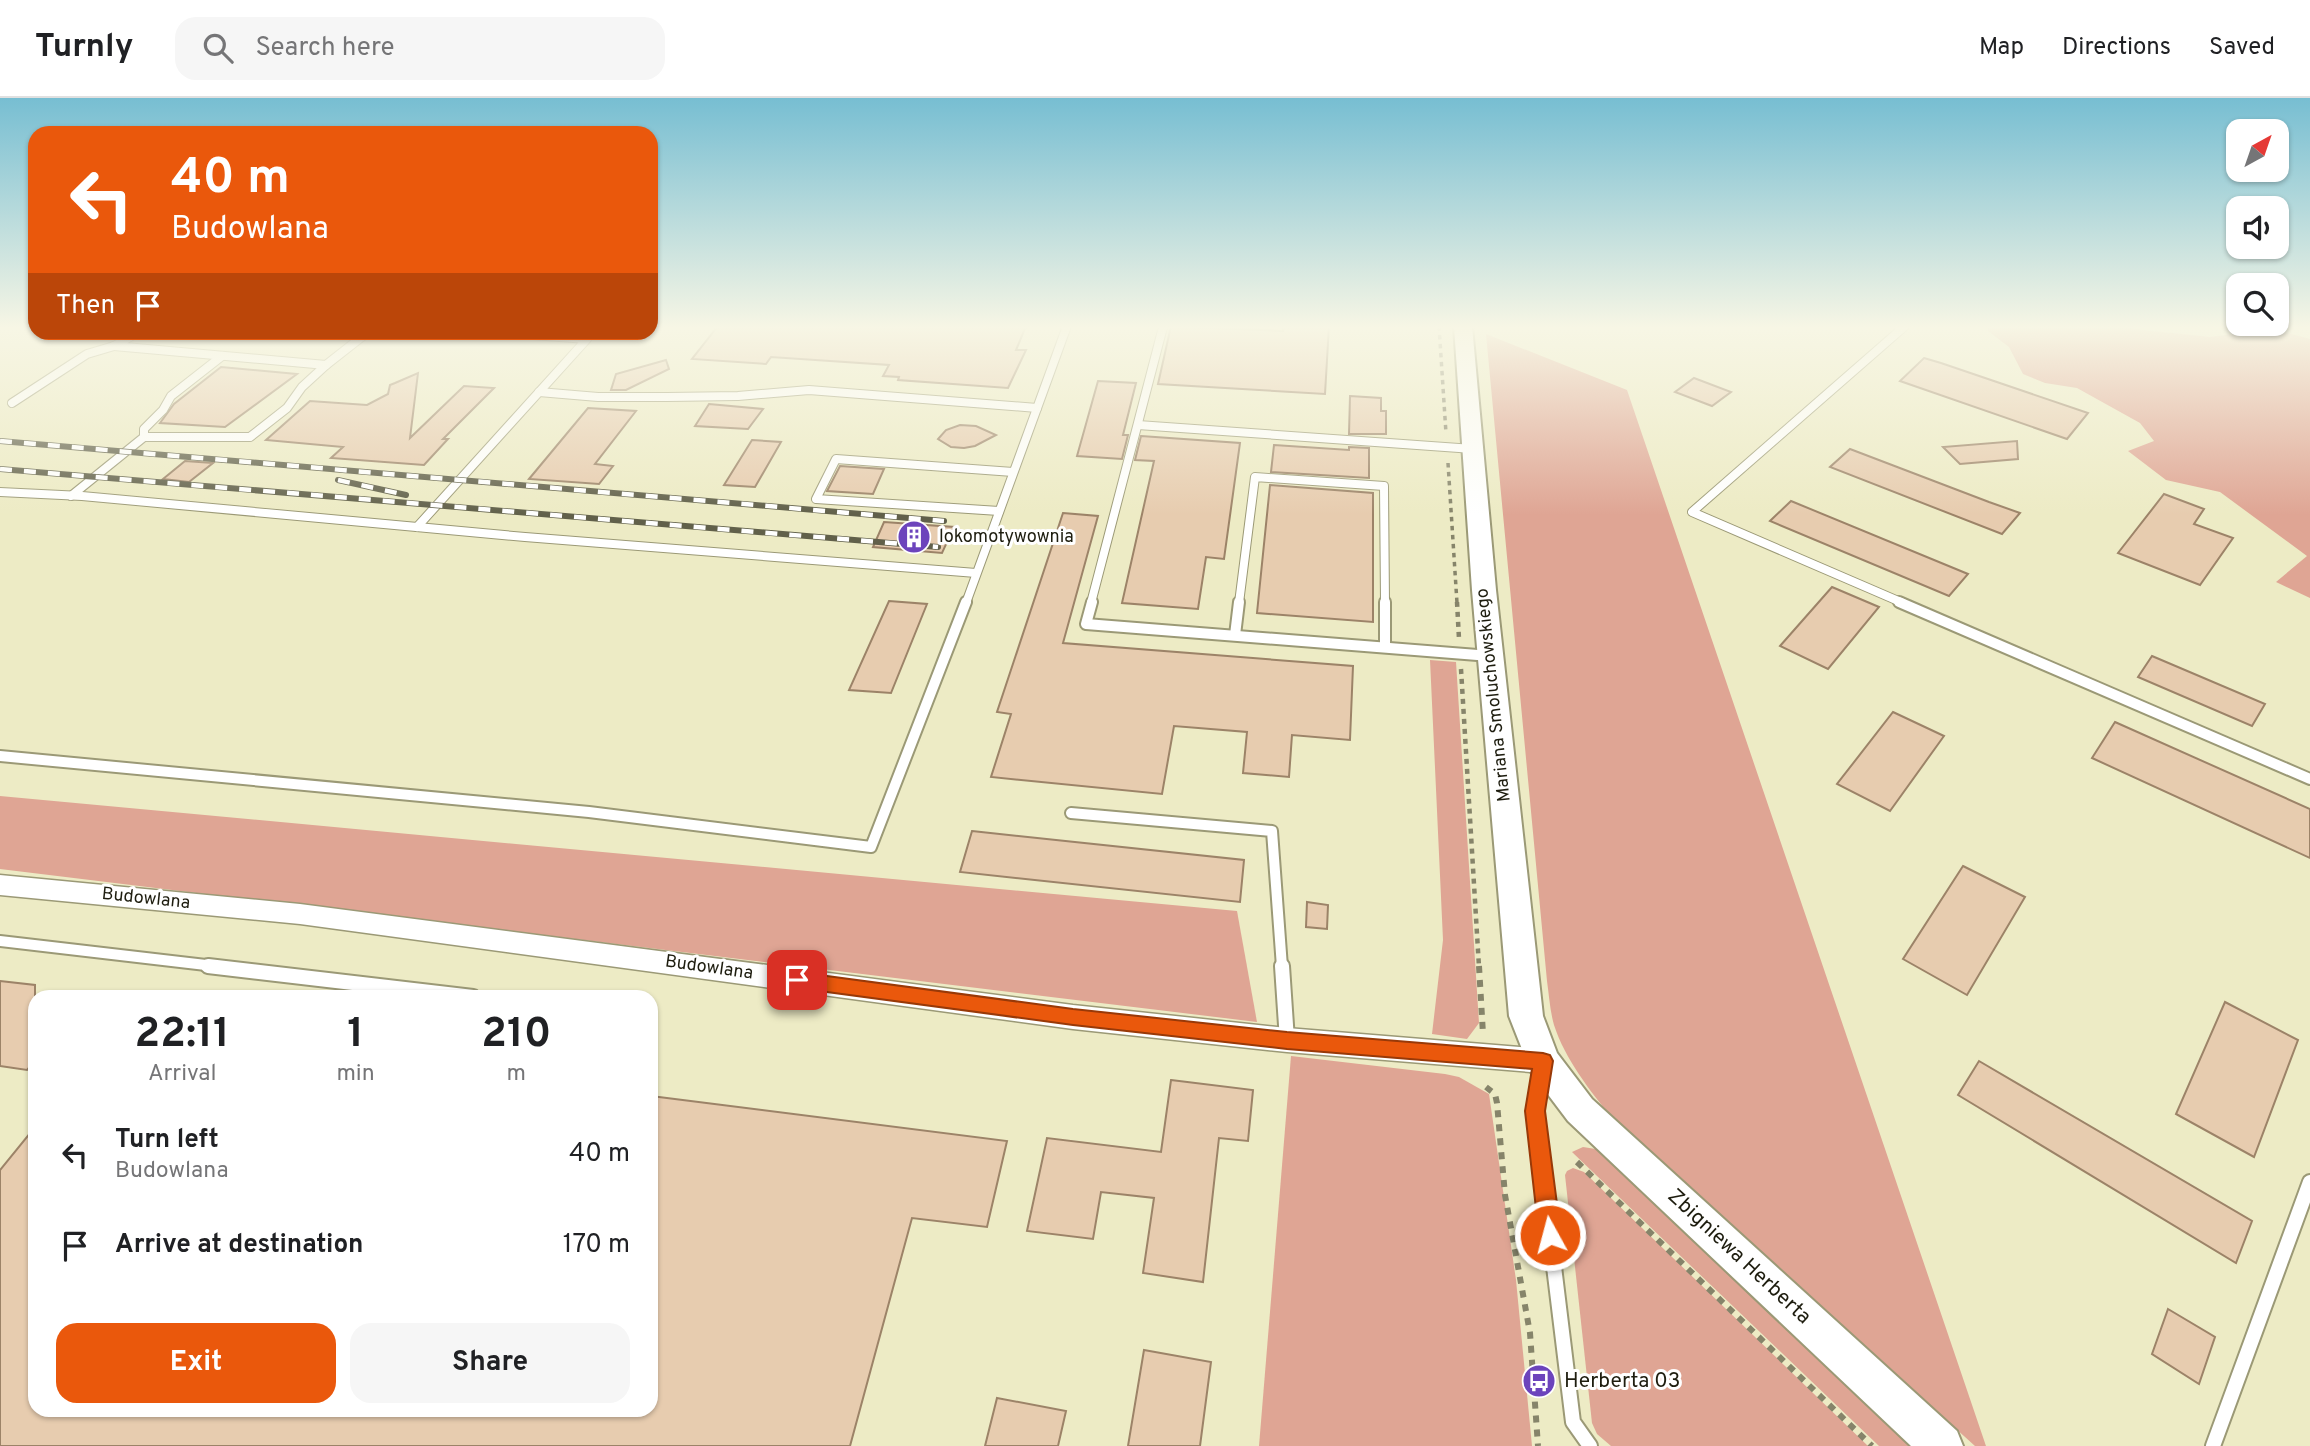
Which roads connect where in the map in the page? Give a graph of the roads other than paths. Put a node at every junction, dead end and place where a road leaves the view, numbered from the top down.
1 (35, 389) edge
2 (180, 389) edge
3 (301, 389) edge
4 (1044, 389) edge
5 (1147, 389) edge
6 (1461, 389) edge
7 (1833, 389) edge
8 (539, 391) joint
9 (12, 404) dead end
10 (1037, 408) junction
11 (1138, 425) junction
12 (144, 436) junction
13 (1460, 448) junction
14 (1013, 472) junction
15 (0, 492) edge
16 (71, 496) junction
17 (999, 511) junction
18 (417, 527) junction
19 (976, 573) junction
20 (1235, 635) junction
21 (1385, 647) junction
22 (1490, 656) junction
23 (0, 756) edge
24 (2310, 779) edge
25 (1071, 813) dead end
26 (0, 885) edge
27 (0, 941) edge
28 (414, 990) edge
29 (1287, 1040) junction
30 (1543, 1061) junction
31 (2310, 1182) edge
32 (1590, 1446) edge
33 (1942, 1446) edge
34 (2213, 1446) edge

1 - 9 lane
2 - 12 lane
3 - 12 lane
4 - 10 lane
5 - 11 lane
6 - 13 street, Mariana Smoluchowskiego
7 - 24 lane
8 - 10 lane
8 - 18 lane
10 - 14 lane
11 - 13 lane
11 - 20 lane
12 - 16 lane
13 - 22 street, Mariana Smoluchowskiego
14 - 17 lane
14 - 17 lane
15 - 16 lane
16 - 18 lane
17 - 19 lane
18 - 19 lane
19 - 23 lane
20 - 21 lane
20 - 21 lane
21 - 22 lane
22 - 30 street, Mariana Smoluchowskiego
25 - 29 lane
26 - 29 street, Budowlana
27 - 28 lane
29 - 30 street, Budowlana
30 - 32 lane
30 - 33 street, Zbigniewa Herberta
31 - 34 lane

